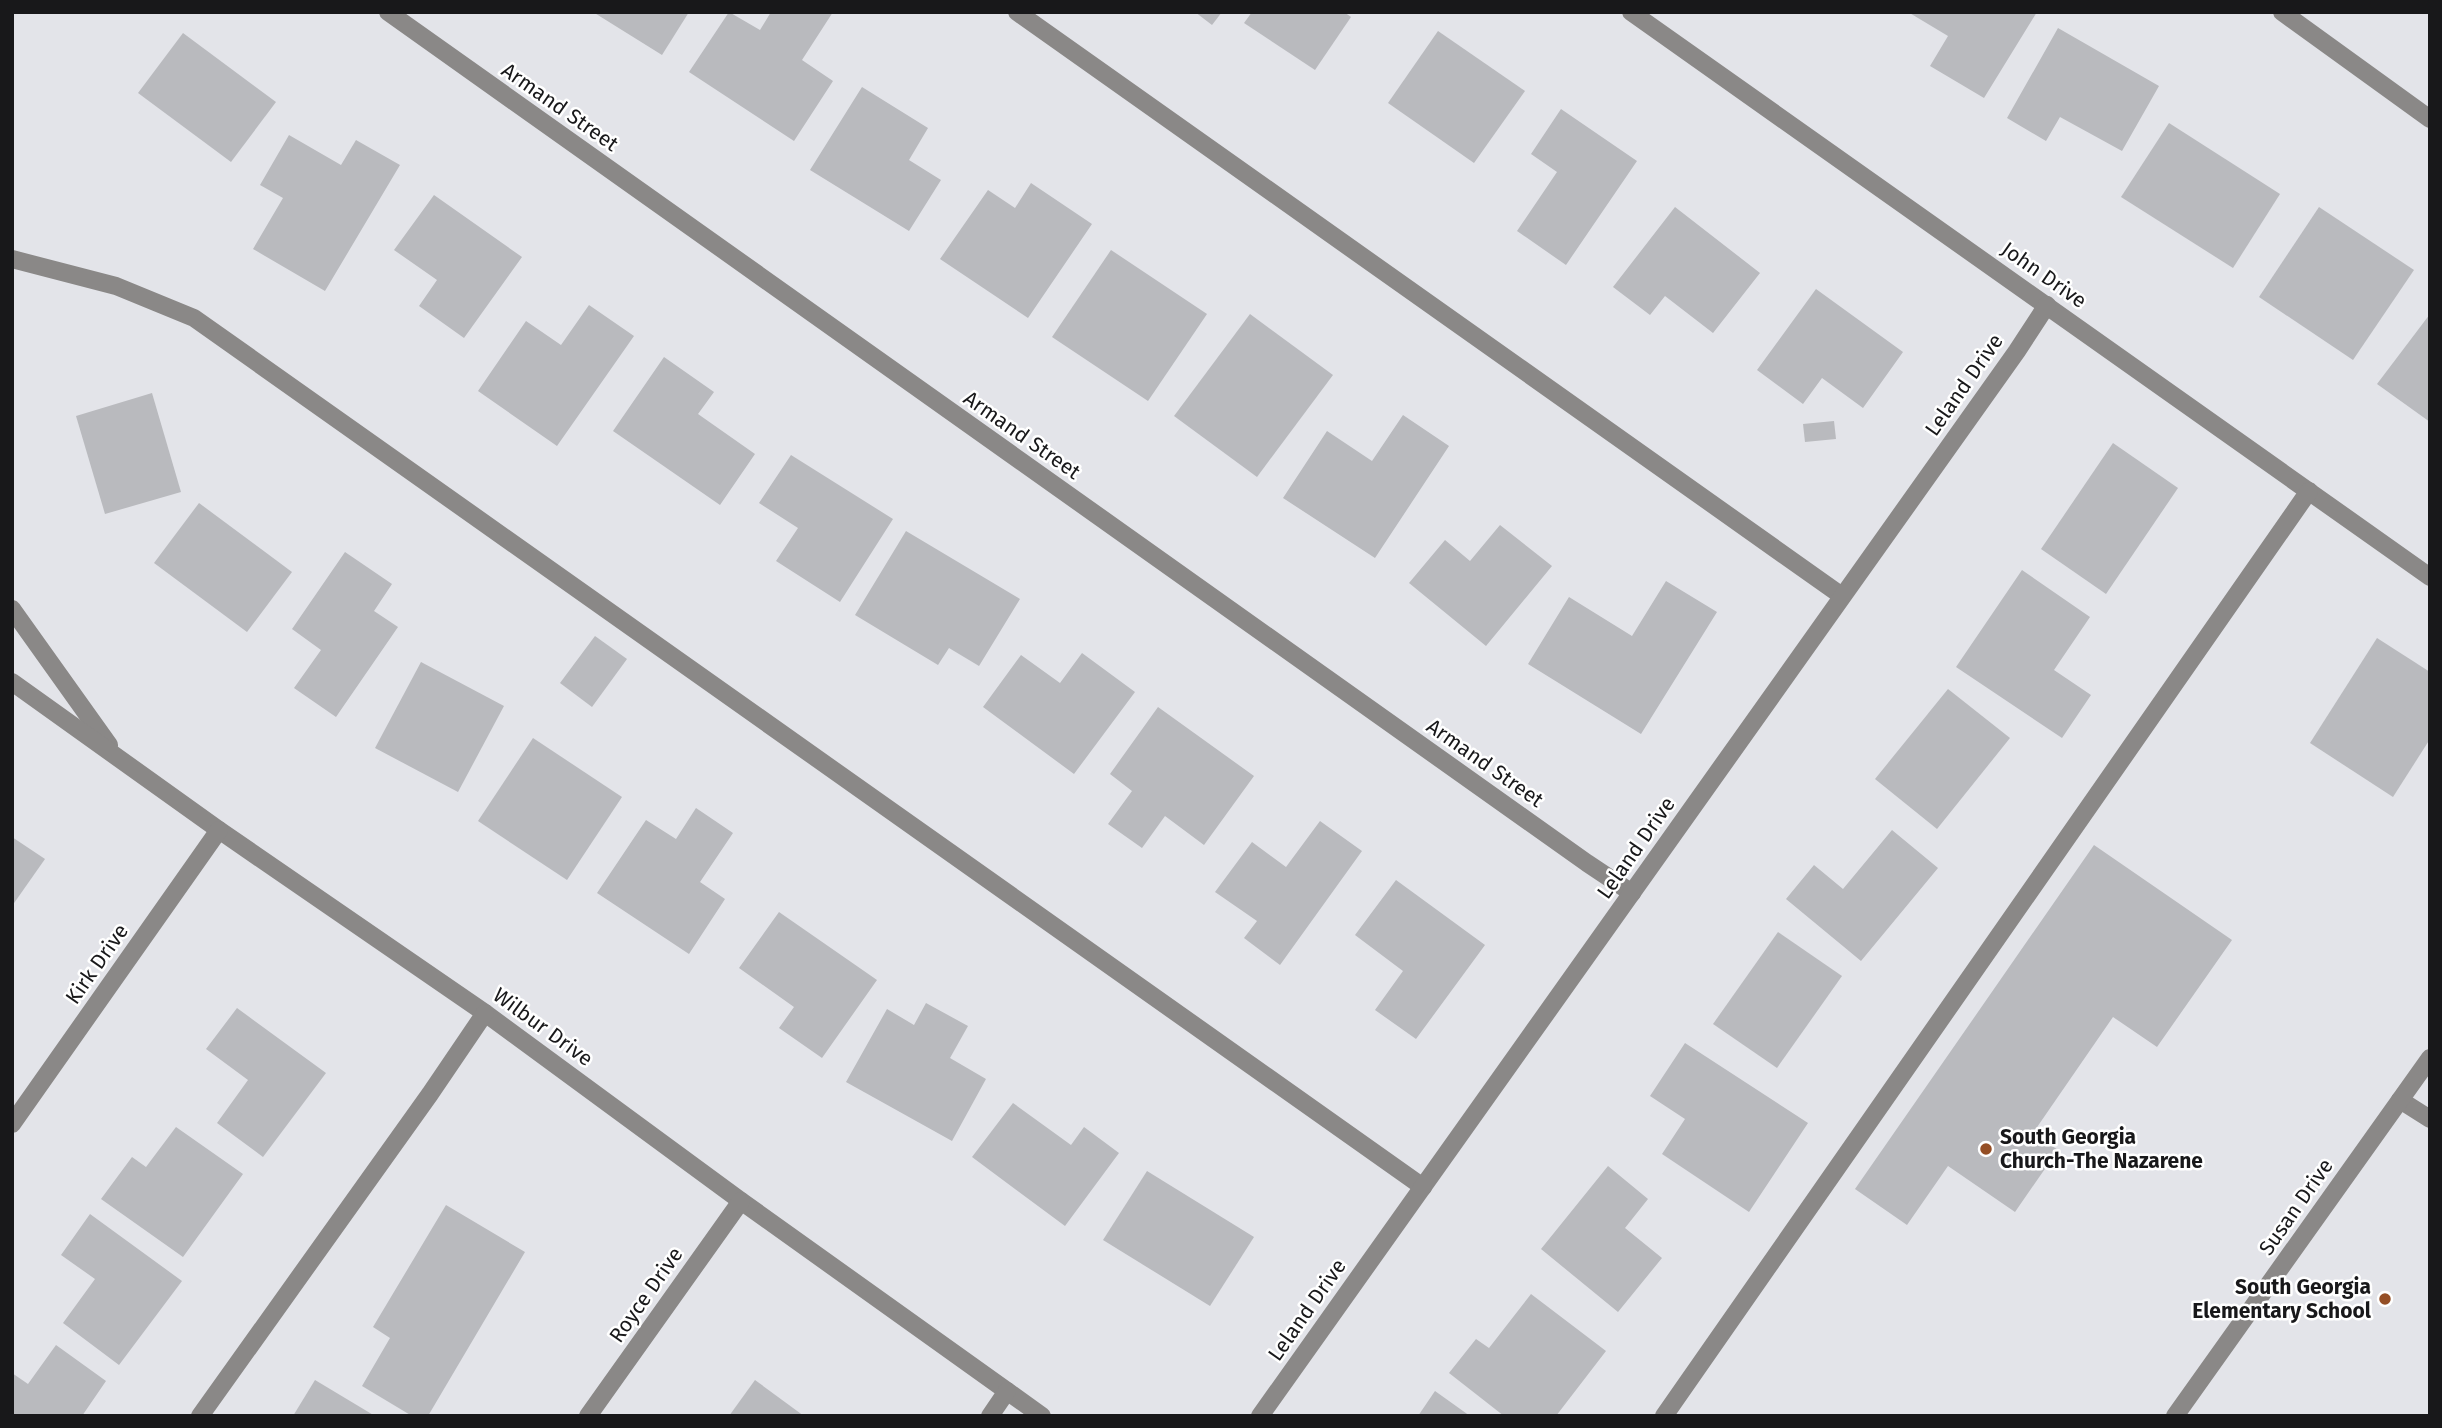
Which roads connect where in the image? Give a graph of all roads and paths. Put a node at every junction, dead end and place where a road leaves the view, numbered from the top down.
1 (388, 12) edge
2 (1017, 12) edge
3 (1631, 12) edge
4 (2282, 12) edge
5 (2430, 119) edge
6 (12, 259) edge
7 (2047, 305) junction
8 (2309, 491) junction
9 (2430, 577) edge
10 (1842, 596) junction
11 (12, 609) edge
12 (12, 682) edge
13 (117, 756) junction
14 (219, 830) junction
15 (1632, 893) junction
16 (485, 1013) junction
17 (2430, 1058) edge
18 (2400, 1100) junction
19 (2430, 1119) edge
20 (12, 1124) edge
21 (1423, 1186) junction
22 (741, 1201) junction
23 (1007, 1391) junction
24 (200, 1416) edge
25 (588, 1416) edge
26 (990, 1416) edge
27 (1042, 1416) edge
28 (1260, 1416) edge
29 (1664, 1416) edge
30 (2175, 1416) edge

1 - 15 street, Armand Street
2 - 10 street
3 - 7 street, John Drive
4 - 5 street
6 - 21 street
7 - 8 street, John Drive
7 - 10 street, Leland Drive
8 - 9 street, John Drive
8 - 29 street
10 - 15 street, Leland Drive
11 - 13 street
12 - 13 street, Wilbur Drive
13 - 14 street, Wilbur Drive
14 - 16 street, Wilbur Drive
14 - 20 street, Kirk Drive
15 - 21 street, Leland Drive
16 - 22 street, Wilbur Drive
16 - 24 street
17 - 18 street, Susan Drive
18 - 19 street
18 - 30 street, Susan Drive
21 - 28 street, Leland Drive
22 - 23 street, Wilbur Drive
22 - 25 street, Royce Drive
23 - 26 street
23 - 27 street, Wilbur Drive

